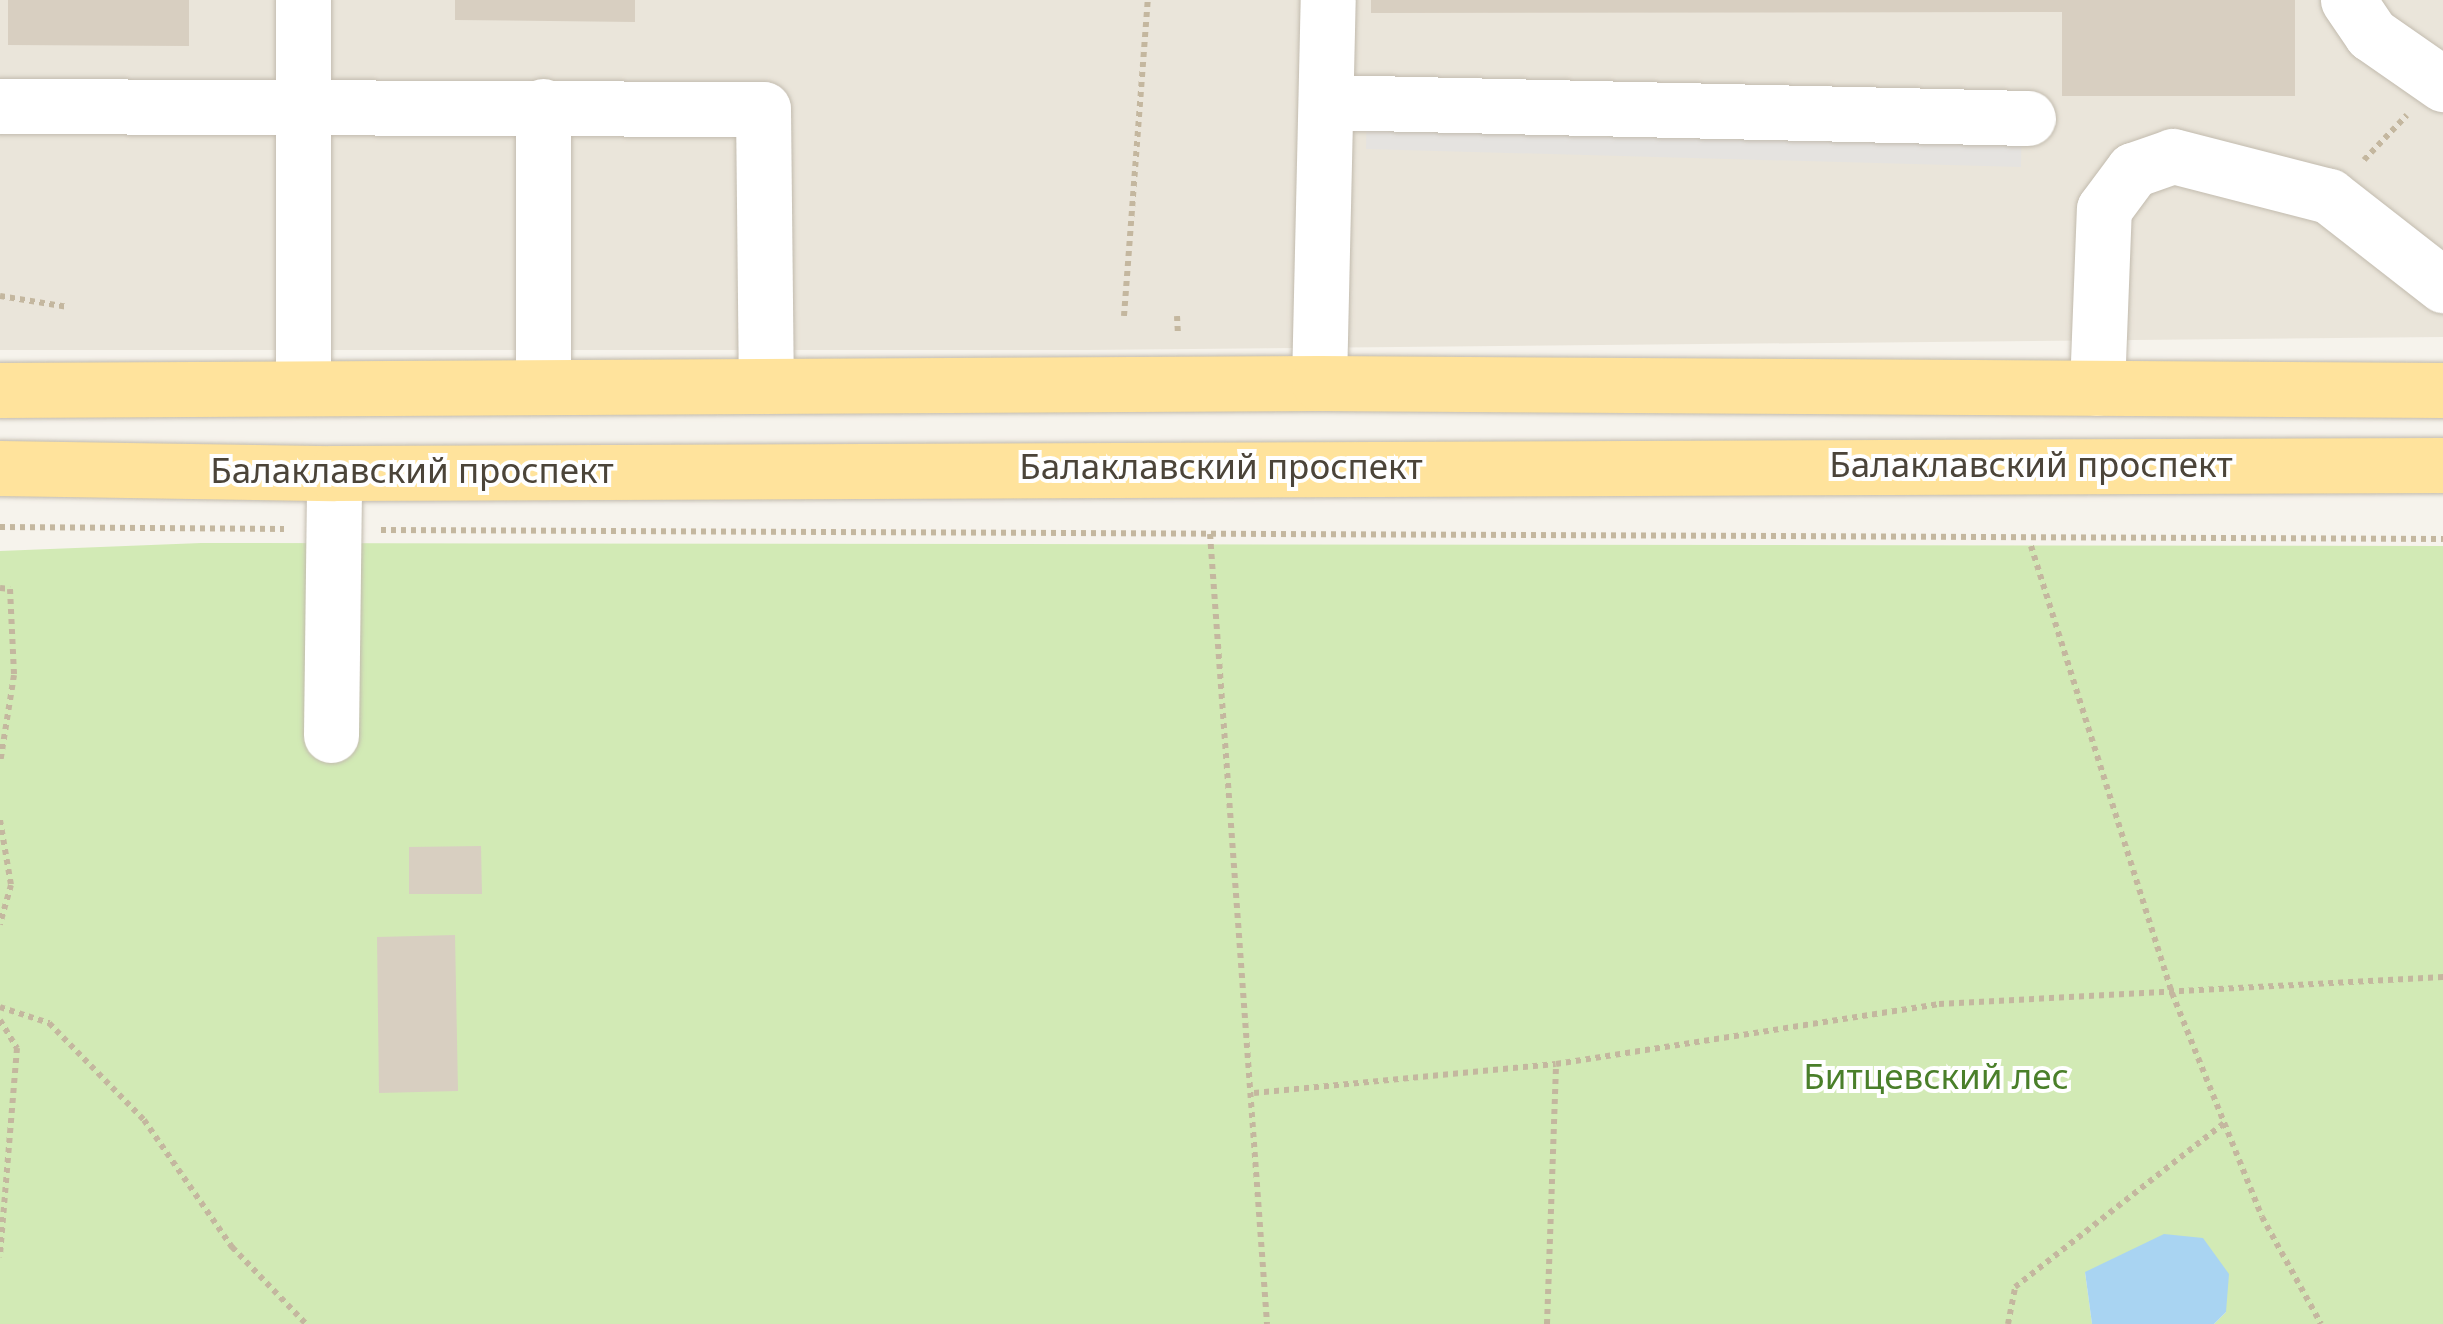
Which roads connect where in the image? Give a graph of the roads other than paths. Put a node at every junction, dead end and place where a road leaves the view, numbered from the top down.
1 (304, 0) edge
2 (1328, 0) edge
3 (2348, 0) edge
4 (2440, 82) edge
5 (1328, 102) junction
6 (304, 104) junction
7 (0, 106) edge
8 (543, 106) junction
9 (2028, 118) dead end
10 (2443, 285) edge
11 (1319, 384) junction
12 (303, 386) junction
13 (543, 386) junction
14 (766, 386) junction
15 (2096, 388) junction
16 (0, 390) edge
17 (2443, 390) edge
18 (2443, 464) edge
19 (0, 468) edge
20 (334, 473) junction
21 (331, 735) dead end

1 - 6 lane
2 - 5 lane
3 - 4 lane
5 - 9 lane
5 - 11 lane
6 - 7 lane
6 - 8 lane
6 - 12 lane
8 - 13 lane
8 - 14 lane
10 - 15 lane
11 - 14 main road
11 - 15 main road
12 - 13 main road
12 - 16 main road
13 - 14 main road
15 - 17 main road
18 - 20 main road, Балаклавский проспект
19 - 20 main road, Балаклавский проспект
20 - 21 lane

